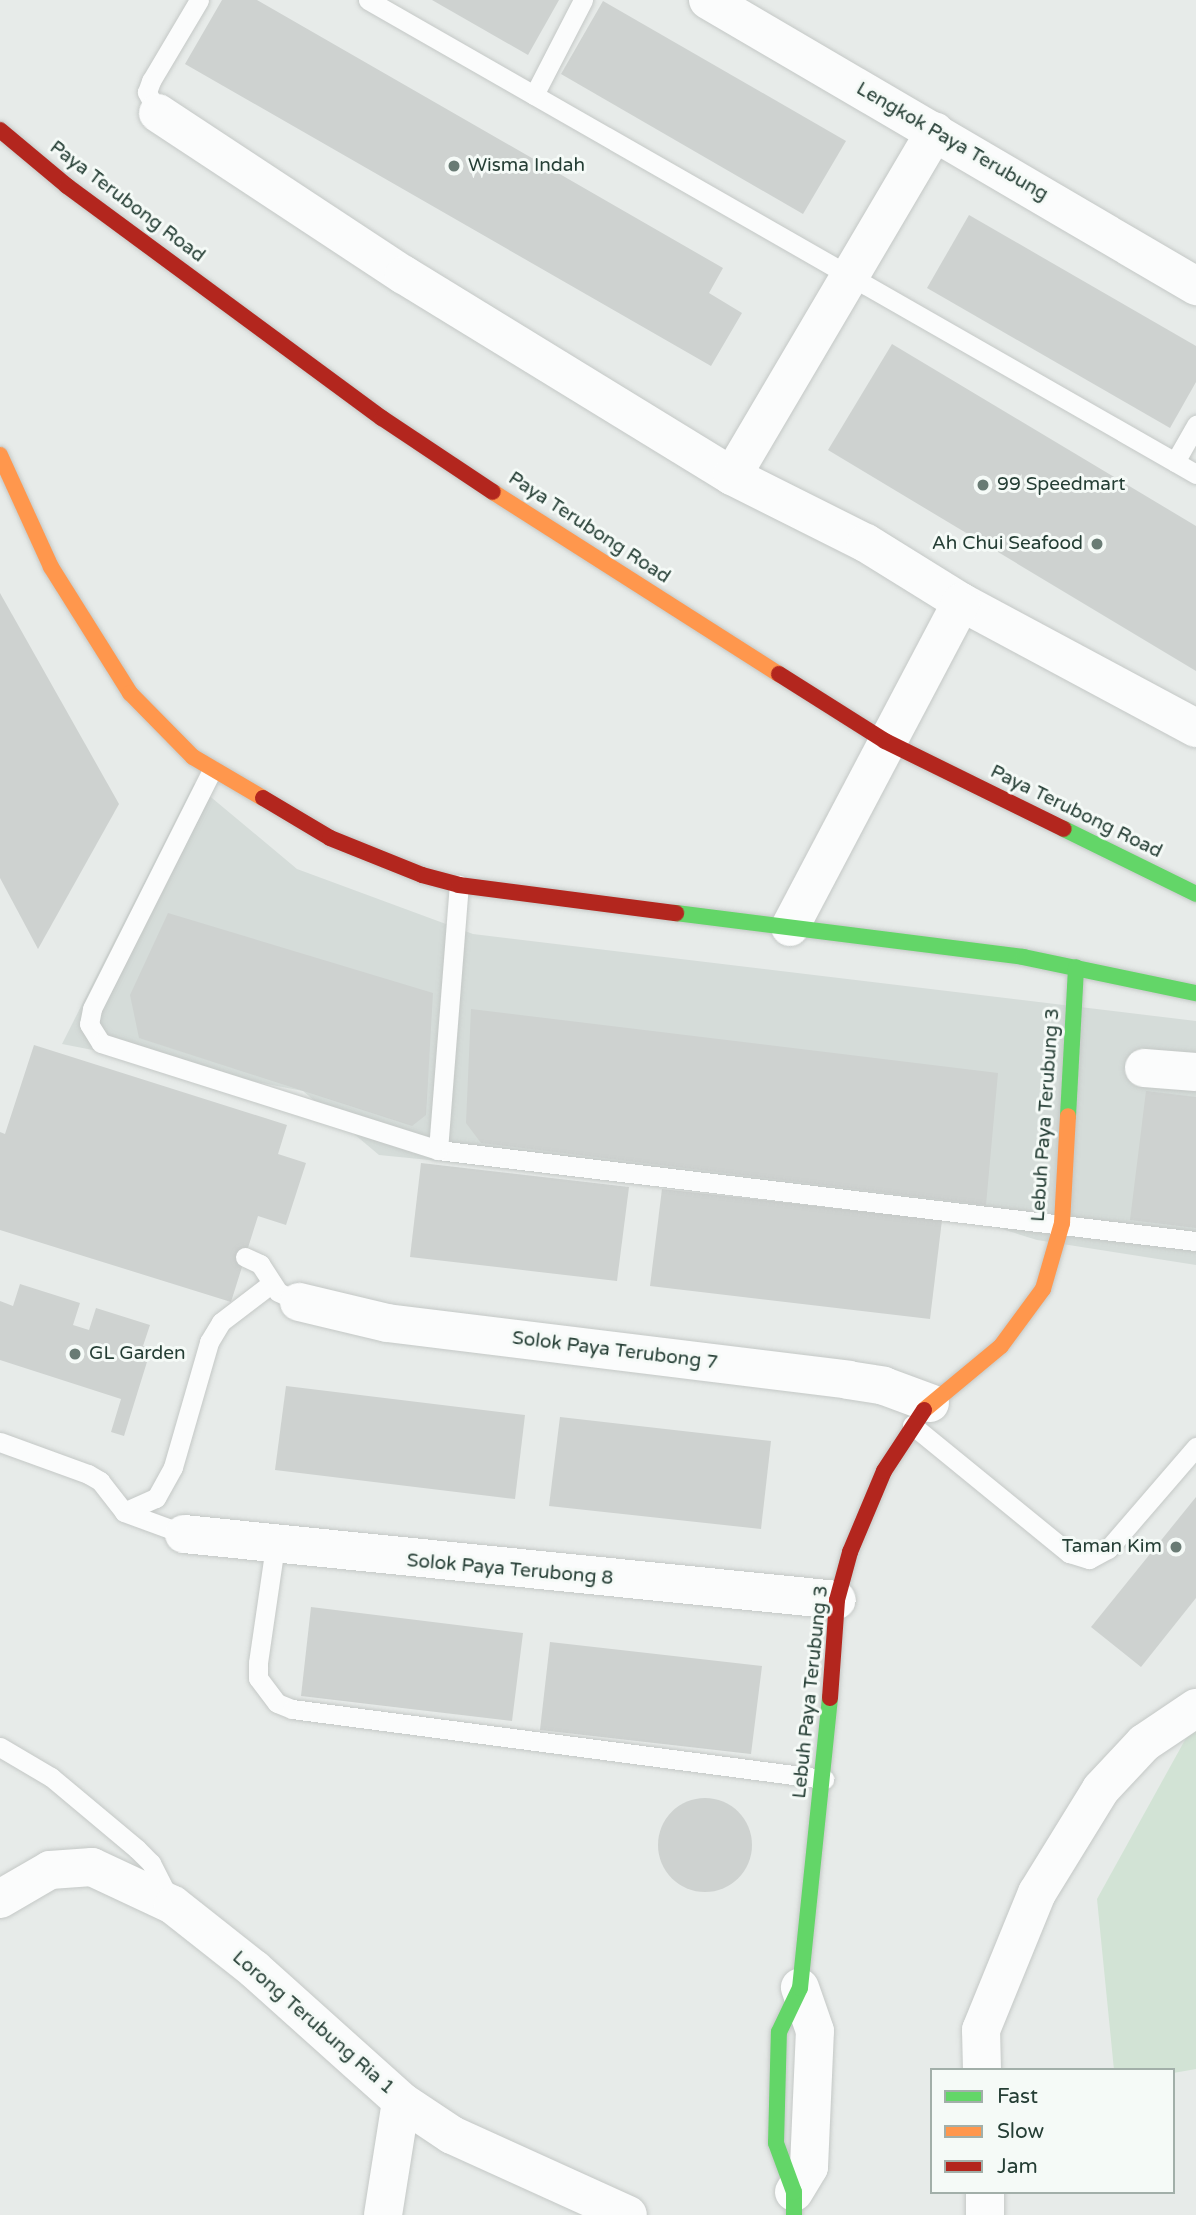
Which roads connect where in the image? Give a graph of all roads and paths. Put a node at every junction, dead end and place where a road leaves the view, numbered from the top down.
1 (199, 0) edge
2 (368, 0) edge
3 (583, 0) edge
4 (708, 0) edge
5 (534, 95) junction
6 (159, 113) joint
7 (0, 130) edge
8 (935, 131) junction
9 (849, 276) junction
10 (1196, 286) edge
11 (1196, 425) edge
12 (0, 455) edge
13 (1175, 462) junction
14 (1196, 474) edge
15 (732, 476) junction
16 (961, 602) junction
17 (1196, 728) edge
18 (884, 741) junction
19 (212, 770) junction
20 (459, 885) junction
21 (1196, 894) edge
22 (790, 927) junction
23 (1076, 967) junction
24 (1196, 993) edge
25 (1144, 1068) dead end
26 (1196, 1072) edge
27 (438, 1150) junction
28 (1062, 1223) junction
29 (1196, 1241) edge
30 (245, 1257) dead end
31 (286, 1292) junction
32 (921, 1414) junction
33 (0, 1442) edge
34 (1196, 1447) edge
35 (124, 1512) junction
36 (184, 1534) joint
37 (275, 1546) junction
38 (837, 1600) junction
39 (1196, 1708) edge
40 (0, 1747) edge
41 (824, 1779) junction
42 (0, 1899) edge
43 (173, 1905) junction
44 (800, 1988) joint
45 (982, 2068) edge
46 (401, 2101) junction
47 (985, 2194) edge
48 (794, 2204) edge
49 (383, 2215) edge
50 (628, 2215) edge
51 (985, 2215) edge

1 - 6 lane
2 - 5 lane
3 - 5 lane
4 - 8 street, Lengkok Paya Terubung
5 - 9 lane
6 - 15 street
7 - 18 street, Paya Terubong Road
8 - 9 street
8 - 10 street, Lengkok Paya Terubung
9 - 13 lane
9 - 15 street
11 - 13 lane
12 - 19 street
13 - 14 lane
15 - 16 street
16 - 17 street
16 - 18 street
18 - 21 street, Paya Terubong Road
18 - 22 street
19 - 20 street
19 - 27 lane
20 - 22 street
20 - 27 lane
22 - 23 street
23 - 24 street
23 - 28 street, Lebuh Paya Terubung 3
25 - 26 street
27 - 28 lane
28 - 29 lane
28 - 32 street, Lebuh Paya Terubung 3
30 - 31 lane
31 - 32 street, Solok Paya Terubong 7
31 - 35 lane
32 - 34 lane
32 - 38 street, Lebuh Paya Terubung 3
33 - 35 lane
35 - 36 lane
36 - 37 street, Solok Paya Terubong 8
37 - 38 street, Solok Paya Terubong 8
37 - 41 lane
38 - 41 street, Lebuh Paya Terubung 3
39 - 45 street
40 - 43 lane
41 - 44 street, Lebuh Paya Terubung 3
42 - 43 street, Lorong Terubung Ria 1
43 - 46 street, Lorong Terubung Ria 1
44 - 48 street
46 - 49 street
46 - 50 street, Lorong Terubung Ria 1
47 - 51 street

